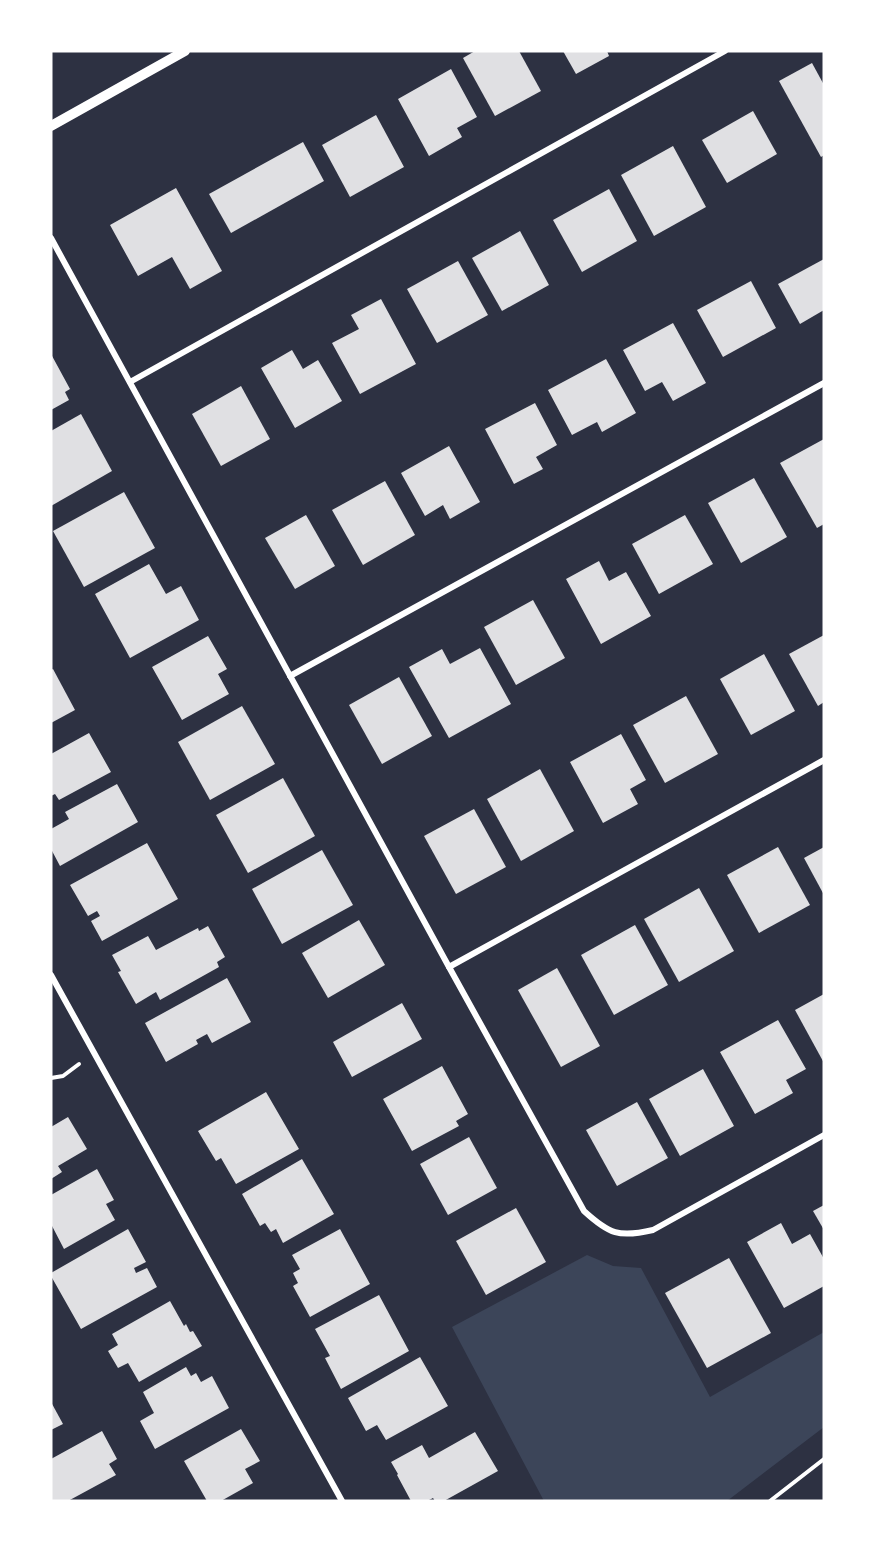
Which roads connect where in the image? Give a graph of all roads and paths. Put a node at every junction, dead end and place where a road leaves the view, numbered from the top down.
1 (185, 51) edge
2 (725, 51) edge
3 (51, 126) edge
4 (51, 238) edge
5 (130, 382) junction
6 (824, 383) edge
7 (290, 676) junction
8 (824, 760) edge
9 (448, 967) junction
10 (51, 975) edge
11 (95, 1054) junction
12 (51, 1078) edge
13 (824, 1135) edge
14 (824, 1459) edge
15 (342, 1501) edge
16 (770, 1501) edge

1 - 3 street
2 - 5 street
4 - 5 street
5 - 7 street
6 - 7 street
7 - 9 street
8 - 9 street
9 - 13 street
10 - 11 street
11 - 12 path
11 - 15 street
14 - 16 path

